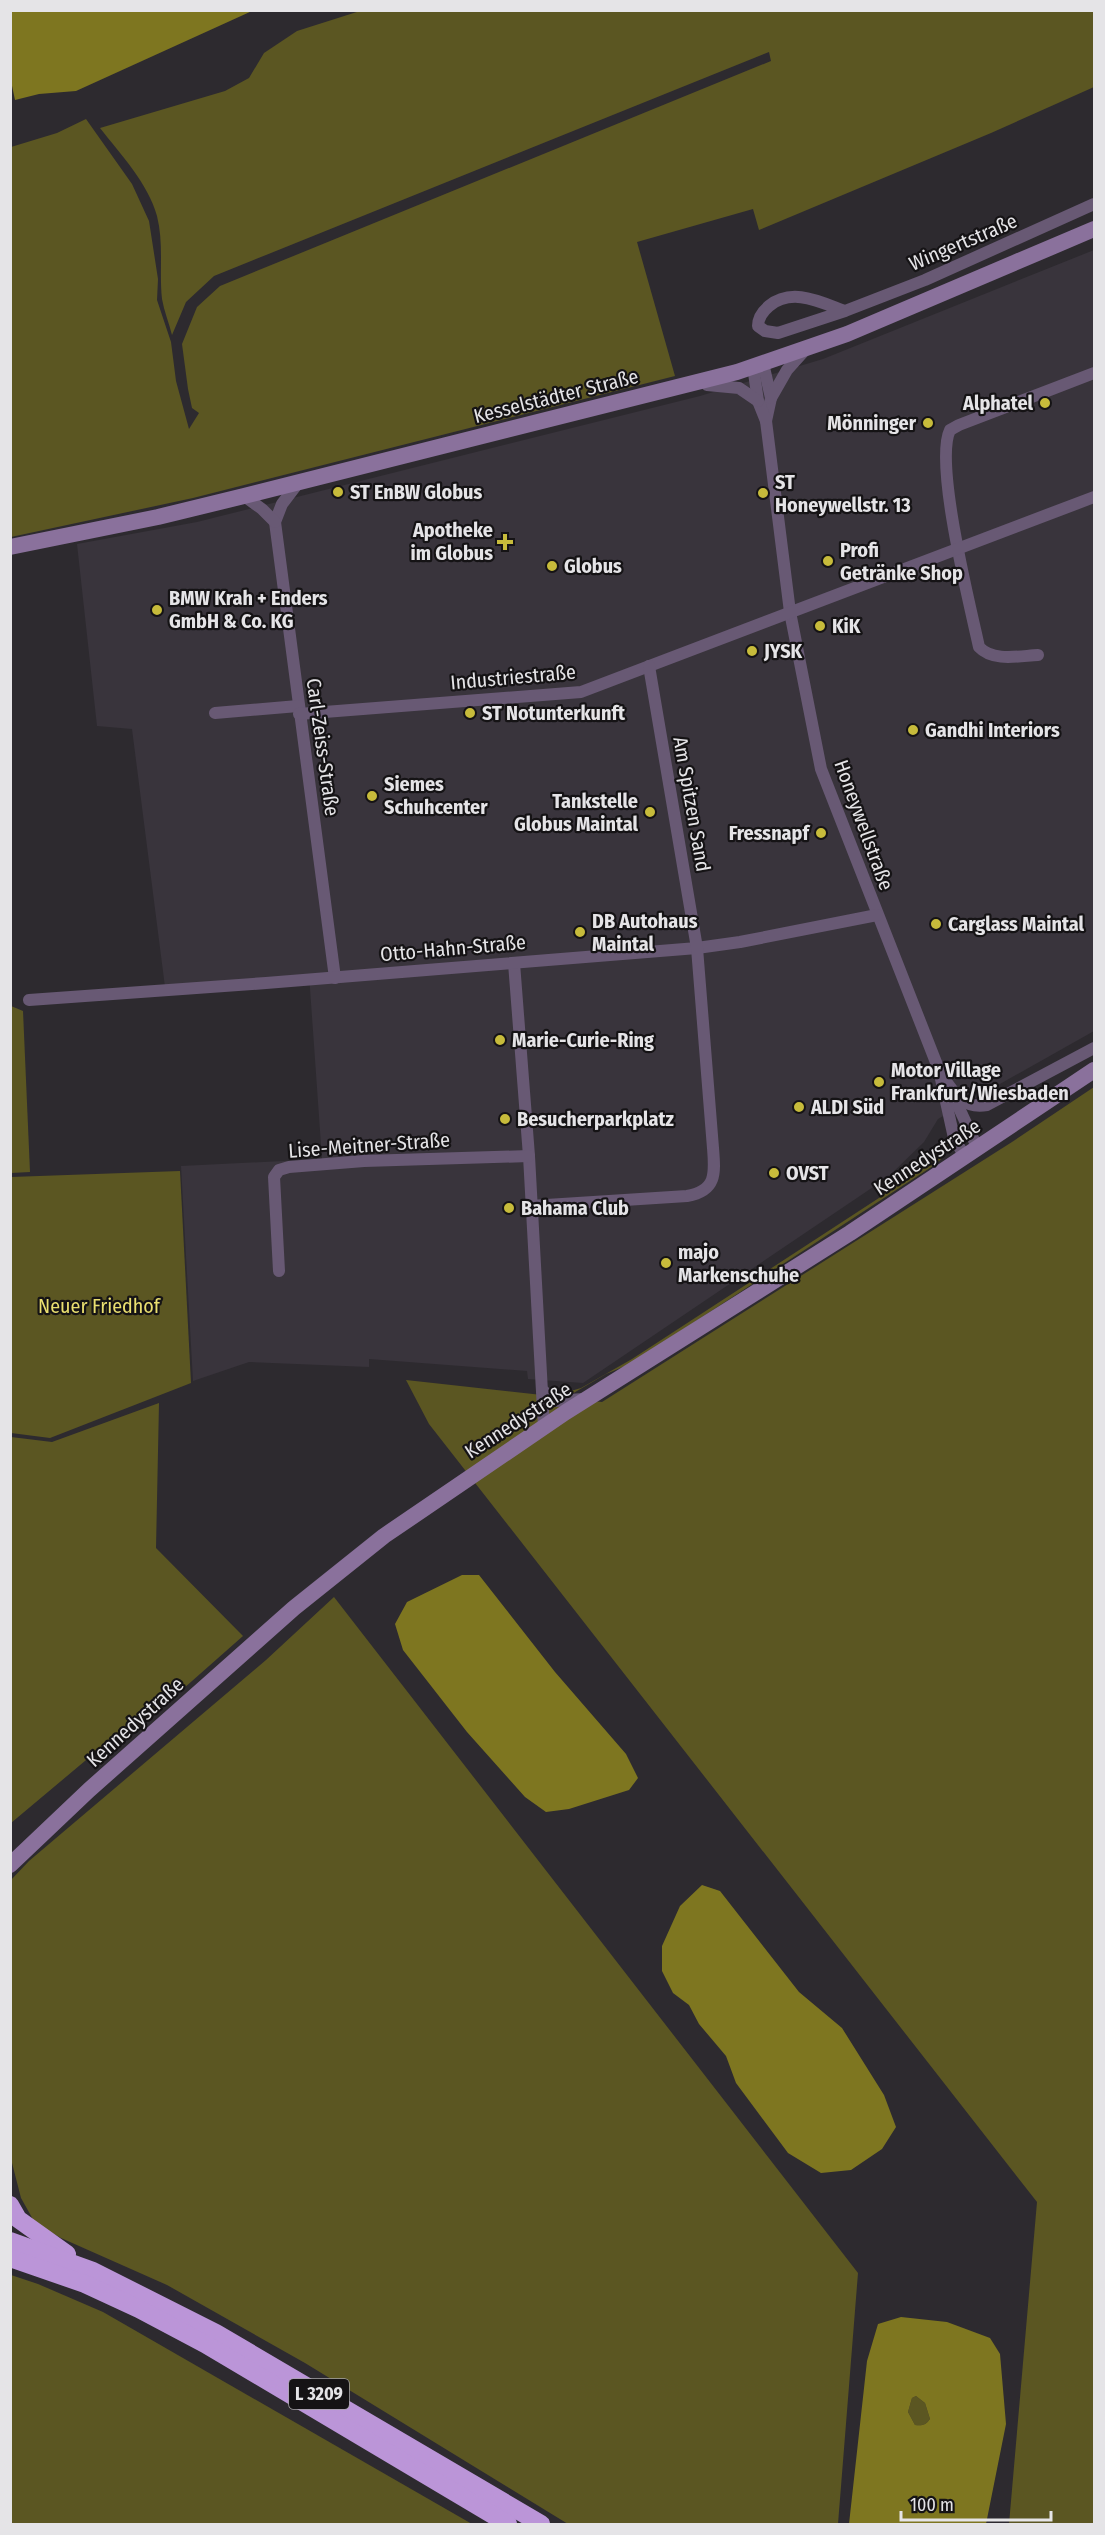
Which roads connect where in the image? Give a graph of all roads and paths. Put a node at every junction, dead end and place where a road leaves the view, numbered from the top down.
1 (1095, 204) edge
2 (1095, 229) edge
3 (845, 311) junction
4 (805, 350) junction
5 (758, 365) junction
6 (1095, 373) edge
7 (688, 385) junction
8 (771, 398) junction
9 (758, 401) junction
10 (766, 421) junction
11 (298, 483) junction
12 (244, 496) junction
13 (1095, 496) edge
14 (275, 522) junction
15 (10, 547) edge
16 (959, 549) junction
17 (790, 612) junction
18 (1038, 655) dead end
19 (649, 666) junction
20 (298, 710) junction
21 (215, 713) dead end
22 (877, 915) junction
23 (697, 948) junction
24 (514, 963) junction
25 (335, 978) junction
26 (29, 1000) dead end
27 (1095, 1048) edge
28 (939, 1070) junction
29 (1095, 1070) edge
30 (951, 1088) junction
31 (971, 1153) junction
32 (529, 1156) junction
33 (531, 1206) junction
34 (279, 1271) dead end
35 (542, 1390) junction
36 (590, 1398) junction
37 (544, 1428) junction
38 (10, 1865) edge
39 (10, 2205) edge
40 (10, 2241) edge
41 (10, 2258) edge
42 (93, 2271) junction
43 (508, 2524) edge
44 (541, 2524) edge

1 - 3 street, Wingertstraße
2 - 4 main road, Kesselstädter Straße
3 - 3 street, Wingertstraße
4 - 5 main road, Kesselstädter Straße
4 - 8 street, Honeywellstraße
5 - 7 main road, Kesselstädter Straße
5 - 8 street, Honeywellstraße
5 - 9 street, Honeywellstraße
6 - 16 street
7 - 9 street
7 - 11 main road, Kesselstädter Straße
8 - 10 street, Honeywellstraße
9 - 10 street, Honeywellstraße
10 - 17 street, Honeywellstraße
11 - 12 main road, Kesselstädter Straße
11 - 14 street
12 - 14 street
12 - 15 main road, Kesselstädter Straße
13 - 16 street, Industriestraße
14 - 20 street, Carl-Zeiss-Straße
16 - 17 street, Industriestraße
16 - 18 street
17 - 19 street, Industriestraße
17 - 22 street, Honeywellstraße
19 - 20 street, Industriestraße
19 - 23 street, Am Spitzen Sand
20 - 21 street, Industriestraße
20 - 25 street, Carl-Zeiss-Straße
22 - 23 street, Otto-Hahn-Straße
22 - 28 street, Honeywellstraße
23 - 24 street, Otto-Hahn-Straße
23 - 33 street
24 - 25 street, Otto-Hahn-Straße
24 - 32 street
25 - 26 street, Otto-Hahn-Straße
27 - 30 street, Kennedystraße
28 - 30 street, Kennedystraße
28 - 31 street, Honeywellstraße
29 - 31 main road, Kennedystraße
30 - 31 street
31 - 36 main road, Kennedystraße
32 - 33 street
32 - 34 street, Lise-Meitner-Straße
33 - 35 street
35 - 36 street
35 - 37 street
36 - 37 main road, Kennedystraße
37 - 38 main road, Kennedystraße
39 - 42 highway
40 - 42 highway, L 3209
41 - 43 highway, L 3209
42 - 44 highway, L 3209

